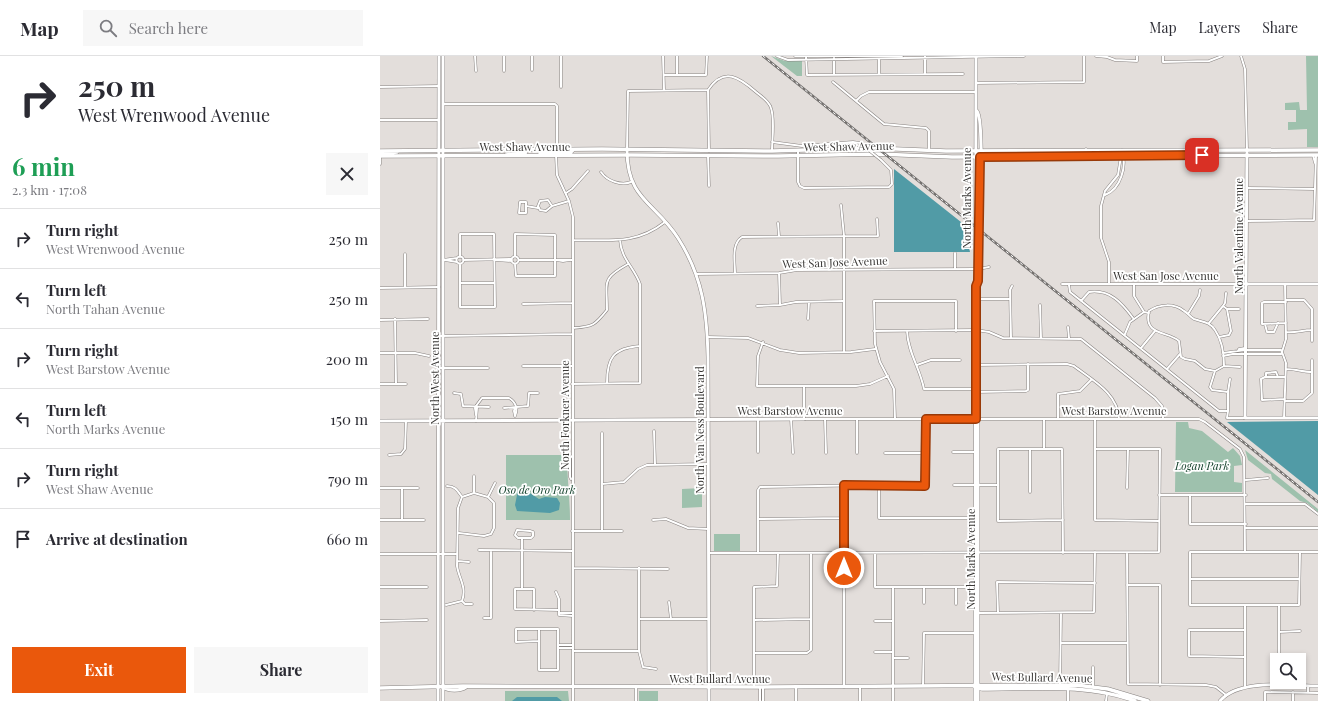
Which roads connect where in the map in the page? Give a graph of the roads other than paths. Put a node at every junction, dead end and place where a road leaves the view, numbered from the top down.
1 (439, 56) edge
2 (443, 56) edge
3 (476, 56) edge
4 (504, 56) edge
5 (532, 56) edge
6 (561, 56) edge
7 (663, 56) edge
8 (678, 56) edge
9 (707, 56) edge
10 (777, 56) edge
11 (795, 56) edge
12 (902, 56) edge
13 (975, 56) edge
14 (1024, 56) edge
15 (1084, 56) edge
16 (1096, 56) edge
17 (1107, 56) edge
18 (1137, 56) edge
19 (1163, 56) edge
20 (1222, 56) edge
21 (1241, 56) edge
22 (806, 57) edge
23 (872, 57) edge
24 (925, 57) edge
25 (834, 58) edge
26 (879, 58) edge
27 (793, 59) junction
28 (504, 70) dead end
29 (532, 70) dead end
30 (476, 71) dead end
31 (879, 74) junction
32 (925, 74) junction
33 (963, 74) dead end
34 (664, 75) junction
35 (677, 75) junction
36 (834, 75) junction
37 (439, 78) junction
38 (833, 82) dead end
39 (976, 83) junction
40 (439, 86) junction
41 (380, 87) edge
42 (561, 87) dead end
43 (664, 89) junction
44 (708, 90) junction
45 (976, 92) junction
46 (856, 101) junction
47 (443, 104) junction
48 (976, 111) junction
49 (380, 120) edge
50 (439, 120) junction
51 (772, 142) junction
52 (439, 150) junction
53 (444, 150) junction
54 (495, 150) junction
55 (527, 150) junction
56 (557, 150) junction
57 (573, 150) junction
58 (929, 150) junction
59 (1060, 150) junction
60 (1086, 150) junction
61 (1122, 150) junction
62 (1189, 150) junction
63 (1247, 150) junction
64 (709, 151) junction
65 (742, 151) junction
66 (772, 151) junction
67 (798, 151) junction
68 (975, 151) junction
69 (980, 151) junction
70 (627, 152) junction
71 (380, 154) edge
72 (1317, 154) edge
73 (536, 155) junction
74 (556, 155) junction
75 (1156, 155) junction
76 (1247, 155) junction
77 (441, 156) junction
78 (486, 156) junction
79 (503, 156) junction
80 (674, 156) junction
81 (708, 156) junction
82 (746, 156) junction
83 (798, 156) junction
84 (975, 156) junction
85 (1013, 156) junction
86 (1058, 156) junction
87 (1122, 156) junction
88 (980, 157) junction
89 (380, 164) edge
90 (588, 171) dead end
91 (601, 172) dead end
92 (631, 182) junction
93 (709, 186) dead end
94 (1247, 188) junction
95 (1314, 189) junction
96 (975, 190) junction
97 (566, 193) junction
98 (439, 199) junction
99 (569, 201) junction
100 (1314, 201) junction
101 (1318, 201) edge
102 (538, 203) junction
103 (841, 205) dead end
104 (526, 206) junction
105 (534, 206) junction
106 (552, 206) junction
107 (538, 208) junction
108 (980, 217) junction
109 (443, 218) junction
110 (877, 219) dead end
111 (1247, 221) junction
112 (666, 222) junction
113 (778, 223) dead end
114 (779, 236) junction
115 (844, 236) junction
116 (439, 238) junction
117 (573, 240) junction
118 (620, 240) junction
119 (955, 253) dead end
120 (405, 254) dead end
121 (515, 256) junction
122 (458, 258) junction
123 (444, 260) junction
124 (449, 260) junction
125 (463, 260) junction
126 (495, 260) junction
127 (512, 260) junction
128 (519, 260) junction
129 (555, 260) junction
130 (571, 260) junction
131 (458, 263) junction
132 (515, 264) junction
133 (628, 264) junction
134 (989, 267) dead end
135 (956, 269) junction
136 (976, 269) junction
137 (844, 270) junction
138 (735, 273) junction
139 (779, 273) junction
140 (696, 274) junction
141 (460, 283) junction
142 (494, 283) junction
143 (1062, 284) dead end
144 (1109, 284) junction
145 (1134, 284) junction
146 (1246, 284) junction
147 (1285, 284) junction
148 (1318, 284) edge
149 (1070, 285) junction
150 (1012, 286) dead end
151 (405, 287) junction
152 (441, 287) junction
153 (380, 288) edge
154 (1200, 290) dead end
155 (1226, 293) dead end
156 (976, 299) junction
157 (1010, 299) junction
158 (844, 301) junction
159 (1081, 301) junction
160 (1286, 301) junction
161 (809, 302) junction
162 (573, 303) junction
163 (522, 304) dead end
164 (780, 305) junction
165 (1040, 305) dead end
166 (757, 306) dead end
167 (1223, 306) junction
168 (1239, 309) dead end
169 (1227, 310) junction
170 (1144, 312) junction
171 (1149, 313) junction
172 (1188, 314) junction
173 (1133, 318) junction
174 (395, 319) junction
175 (428, 319) dead end
176 (808, 319) dead end
177 (380, 320) edge
178 (1209, 323) junction
179 (1286, 323) junction
180 (1265, 324) junction
181 (1278, 324) junction
182 (1068, 327) dead end
183 (573, 328) junction
184 (976, 330) junction
185 (1312, 330) junction
186 (874, 331) junction
187 (907, 331) junction
188 (956, 331) junction
189 (1155, 331) junction
190 (1286, 332) junction
191 (573, 334) junction
192 (1125, 334) junction
193 (439, 336) junction
194 (443, 336) junction
195 (708, 337) junction
196 (1219, 337) junction
197 (1011, 338) junction
198 (1041, 338) junction
199 (1069, 338) junction
200 (1312, 341) dead end
201 (763, 342) junction
202 (640, 346) junction
203 (1141, 348) junction
204 (876, 349) junction
205 (1245, 351) junction
206 (844, 352) junction
207 (1238, 352) junction
208 (1282, 352) junction
209 (380, 353) edge
210 (395, 353) junction
211 (1222, 353) junction
212 (1180, 354) junction
213 (428, 356) dead end
214 (1223, 356) junction
215 (960, 360) dead end
216 (1312, 360) dead end
217 (1028, 364) junction
218 (917, 365) junction
219 (976, 365) junction
220 (522, 366) dead end
221 (572, 366) junction
222 (1224, 366) junction
223 (1240, 367) dead end
224 (441, 368) junction
225 (488, 368) dead end
226 (1167, 369) junction
227 (1286, 369) junction
228 (1215, 371) junction
229 (1312, 372) junction
230 (888, 376) junction
231 (1266, 377) junction
232 (1278, 377) junction
233 (1285, 377) junction
234 (1230, 379) dead end
235 (1092, 380) junction
236 (380, 384) edge
237 (396, 384) junction
238 (406, 384) dead end
239 (572, 384) junction
240 (607, 384) junction
241 (804, 386) junction
242 (976, 390) junction
243 (1228, 392) junction
244 (454, 393) dead end
245 (538, 393) dead end
246 (1285, 400) junction
247 (476, 406) junction
248 (489, 407) dead end
249 (515, 407) junction
250 (504, 408) dead end
251 (1228, 411) junction
252 (1119, 418) junction
253 (1163, 418) junction
254 (1245, 418) junction
255 (1284, 418) junction
256 (1318, 418) edge
257 (758, 419) junction
258 (791, 419) junction
259 (804, 419) junction
260 (826, 419) junction
261 (857, 419) junction
262 (895, 419) junction
263 (926, 419) junction
264 (976, 419) junction
265 (1044, 419) junction
266 (1058, 419) junction
267 (1095, 419) junction
268 (709, 420) junction
269 (380, 421) edge
270 (406, 421) junction
271 (440, 421) junction
272 (476, 421) junction
273 (515, 421) junction
274 (572, 421) junction
275 (654, 431) dead end
276 (602, 433) dead end
277 (1030, 449) junction
278 (1044, 449) junction
279 (1095, 449) junction
280 (1128, 449) junction
281 (758, 452) dead end
282 (953, 452) dead end
283 (974, 452) junction
284 (793, 453) dead end
285 (826, 453) dead end
286 (857, 453) dead end
287 (885, 453) dead end
288 (925, 453) junction
289 (389, 455) dead end
290 (655, 464) junction
291 (709, 464) junction
292 (474, 476) dead end
293 (1268, 478) dead end
294 (1246, 480) junction
295 (495, 483) dead end
296 (602, 484) junction
297 (844, 485) junction
298 (879, 485) junction
299 (954, 485) dead end
300 (974, 485) junction
301 (979, 485) junction
302 (998, 485) junction
303 (447, 486) dead end
304 (380, 488) edge
305 (402, 488) junction
306 (418, 488) dead end
307 (1127, 488) dead end
308 (1030, 492) dead end
309 (474, 493) junction
310 (1159, 495) junction
311 (1190, 495) junction
312 (1246, 496) junction
313 (462, 497) junction
314 (488, 497) junction
315 (1246, 504) junction
316 (1318, 514) edge
317 (844, 518) junction
318 (974, 518) junction
319 (758, 519) junction
320 (380, 520) edge
321 (402, 520) junction
322 (424, 520) dead end
323 (653, 520) dead end
324 (1063, 520) junction
325 (1159, 520) junction
326 (1246, 524) junction
327 (1246, 528) junction
328 (1318, 528) edge
329 (708, 529) junction
330 (572, 531) junction
331 (602, 531) junction
332 (622, 531) dead end
333 (459, 533) junction
334 (522, 538) junction
335 (479, 550) dead end
336 (572, 551) junction
337 (491, 552) junction
338 (522, 552) junction
339 (708, 552) junction
340 (811, 552) junction
341 (1095, 552) junction
342 (1127, 552) junction
343 (1245, 552) junction
344 (1300, 552) junction
345 (1318, 552) edge
346 (758, 553) junction
347 (778, 553) junction
348 (844, 553) junction
349 (875, 553) junction
350 (976, 553) junction
351 (1063, 553) junction
352 (380, 554) edge
353 (438, 554) junction
354 (443, 554) junction
355 (458, 554) junction
356 (458, 561) junction
357 (469, 562) dead end
358 (573, 568) junction
359 (639, 568) junction
360 (668, 569) dead end
361 (1190, 579) junction
362 (1299, 579) junction
363 (1095, 582) junction
364 (1127, 585) junction
365 (380, 587) edge
366 (427, 587) dead end
367 (893, 587) junction
368 (924, 587) junction
369 (956, 587) junction
370 (975, 587) junction
371 (438, 589) junction
372 (522, 589) junction
373 (556, 592) dead end
374 (975, 598) junction
375 (462, 601) junction
376 (669, 602) dead end
377 (472, 604) dead end
378 (924, 604) dead end
379 (956, 604) dead end
380 (446, 605) dead end
381 (1245, 605) junction
382 (1279, 605) junction
383 (534, 610) junction
384 (559, 613) junction
385 (979, 613) junction
386 (998, 613) junction
387 (1061, 613) junction
388 (573, 614) junction
389 (484, 618) dead end
390 (640, 619) junction
391 (671, 619) junction
392 (708, 619) junction
393 (811, 619) junction
394 (427, 620) dead end
395 (755, 620) junction
396 (380, 621) edge
397 (875, 621) dead end
398 (893, 621) junction
399 (443, 629) junction
400 (539, 629) junction
401 (1245, 630) junction
402 (974, 631) junction
403 (1279, 632) junction
404 (1300, 632) dead end
405 (978, 639) junction
406 (539, 641) junction
407 (1061, 643) junction
408 (1127, 643) junction
409 (558, 647) junction
410 (573, 648) junction
411 (639, 651) junction
412 (875, 652) dead end
413 (893, 652) junction
414 (754, 653) junction
415 (1279, 653) edge
416 (1244, 657) junction
417 (894, 658) junction
418 (908, 658) dead end
419 (1093, 667) dead end
420 (656, 669) dead end
421 (1023, 685) junction
422 (1060, 685) junction
423 (1160, 685) junction
424 (1270, 685) edge
425 (860, 686) junction
426 (893, 686) junction
427 (977, 686) junction
428 (1092, 686) junction
429 (1245, 686) junction
430 (1308, 686) joint
431 (1318, 686) edge
432 (441, 687) junction
433 (573, 687) junction
434 (636, 687) junction
435 (708, 687) junction
436 (754, 687) junction
437 (761, 687) junction
438 (796, 687) junction
439 (844, 687) junction
440 (923, 687) junction
441 (380, 688) edge
442 (1018, 689) junction
443 (1068, 689) junction
444 (1083, 689) junction
445 (1108, 691) junction
446 (1293, 692) junction
447 (1308, 693) junction
448 (1318, 693) edge
449 (1226, 695) junction
450 (438, 701) edge
451 (443, 701) edge
452 (573, 701) edge
453 (636, 701) edge
454 (709, 701) edge
455 (761, 701) edge
456 (796, 701) edge
457 (860, 701) edge
458 (893, 701) edge
459 (974, 701) edge
460 (978, 701) edge
461 (1068, 701) edge
462 (1106, 701) edge
463 (1135, 701) edge
464 (1148, 701) edge
465 (1220, 701) edge
466 (1265, 701) edge
467 (1293, 701) edge

1 - 37 main road, North West Avenue
2 - 47 main road, North West Avenue
3 - 30 street
4 - 28 street
5 - 29 street
6 - 42 street
7 - 34 street
8 - 35 street
9 - 35 street
10 - 27 street
11 - 22 street
11 - 27 street
12 - 26 street
13 - 14 street
13 - 24 street
13 - 39 main road, North Marks Avenue
15 - 39 street
16 - 17 street
17 - 18 street
19 - 20 street
21 - 63 street, North Valentine Avenue
22 - 25 street
22 - 27 street
22 - 36 street
23 - 25 street
23 - 26 street
24 - 26 street
24 - 32 street
25 - 36 street
26 - 31 street
31 - 32 street
31 - 36 street
32 - 33 street
34 - 35 street
34 - 43 street
37 - 40 main road, North West Avenue
37 - 47 main road
38 - 46 street
39 - 45 main road, North Marks Avenue
40 - 41 street
40 - 50 main road, North West Avenue
43 - 44 street
43 - 70 street
44 - 51 street
44 - 64 street
45 - 46 street
45 - 48 main road, North Marks Avenue
46 - 58 street
47 - 53 main road, North West Avenue
47 - 56 street
48 - 68 main road, North Marks Avenue
48 - 69 main road, North Marks Avenue
49 - 50 street
50 - 52 main road, North West Avenue
51 - 66 street
51 - 83 street, bridge
52 - 53 main road, West Shaw Avenue
52 - 71 main road, West Shaw Avenue
52 - 77 main road, North West Avenue
53 - 54 main road, West Shaw Avenue
53 - 77 main road, North West Avenue
54 - 55 main road, West Shaw Avenue
54 - 78 main road
55 - 56 main road, West Shaw Avenue
55 - 79 main road
56 - 57 main road, West Shaw Avenue
56 - 73 main road
57 - 70 main road, West Shaw Avenue
57 - 74 main road
58 - 67 main road, West Shaw Avenue
58 - 68 main road, West Shaw Avenue
59 - 60 main road, West Shaw Avenue
59 - 69 main road, West Shaw Avenue
59 - 85 main road
60 - 61 main road, West Shaw Avenue
60 - 86 main road
61 - 62 main road, West Shaw Avenue
61 - 87 street
62 - 63 main road, West Shaw Avenue
62 - 75 main road
63 - 72 main road, West Shaw Avenue
63 - 76 main road, North Valentine Avenue
64 - 65 main road, West Shaw Avenue
64 - 70 main road, West Shaw Avenue
64 - 80 main road
65 - 66 main road, West Shaw Avenue
65 - 81 main road
66 - 67 main road, West Shaw Avenue
66 - 82 main road
67 - 83 street
68 - 69 main road, West Shaw Avenue
68 - 84 main road, North Marks Avenue
69 - 88 main road, North Marks Avenue
70 - 74 main road, West Shaw Avenue
70 - 80 main road, West Shaw Avenue
70 - 92 main road, North Van Ness Boulevard
71 - 77 main road, West Shaw Avenue
71 - 89 street
72 - 76 main road, West Shaw Avenue
72 - 95 street
73 - 74 main road, West Shaw Avenue
73 - 79 main road, West Shaw Avenue
74 - 97 street, North Forkner Avenue
75 - 76 main road, West Shaw Avenue
75 - 87 main road, West Shaw Avenue
76 - 94 main road, North Valentine Avenue
77 - 78 main road, West Shaw Avenue
77 - 98 main road, North West Avenue
77 - 109 main road, North West Avenue
78 - 79 main road, West Shaw Avenue
80 - 81 main road, West Shaw Avenue
81 - 82 main road, West Shaw Avenue
81 - 93 street
82 - 83 main road, West Shaw Avenue
83 - 84 main road, West Shaw Avenue
84 - 88 main road, West Shaw Avenue
84 - 96 main road, North Marks Avenue
85 - 86 main road, West Shaw Avenue
85 - 88 main road, West Shaw Avenue
86 - 87 main road, West Shaw Avenue
87 - 144 street
88 - 108 main road, North Marks Avenue
90 - 97 street
91 - 92 street
92 - 112 main road, North Van Ness Boulevard
94 - 95 street
94 - 111 main road, North Valentine Avenue
95 - 100 street
96 - 108 main road
96 - 136 main road, North Marks Avenue
97 - 99 street, North Forkner Avenue
98 - 109 main road
98 - 116 main road, North West Avenue
99 - 106 street
99 - 117 street, North Forkner Avenue
100 - 101 street
100 - 111 street
102 - 105 street
102 - 106 street
102 - 107 street
103 - 115 street
104 - 104 street
104 - 105 street
105 - 107 street
106 - 107 street
108 - 136 main road, North Marks Avenue
109 - 123 main road, North West Avenue
110 - 115 street
111 - 146 main road, North Valentine Avenue
112 - 118 street
112 - 140 main road, North Van Ness Boulevard
113 - 114 street
114 - 115 street
114 - 138 street
115 - 137 street
116 - 123 main road
116 - 152 main road, North West Avenue
117 - 118 street
117 - 130 street, North Forkner Avenue
118 - 133 street
119 - 135 street
120 - 151 street
121 - 127 street
121 - 128 street
121 - 129 street
122 - 124 street
122 - 125 street
122 - 126 street
122 - 131 street
123 - 124 street
123 - 152 main road, North West Avenue
124 - 131 street
125 - 126 street
125 - 131 street
126 - 127 street
126 - 142 street
127 - 132 street
128 - 129 street
128 - 132 street
129 - 130 street
129 - 132 street
130 - 162 street, North Forkner Avenue
131 - 141 street
133 - 183 street
133 - 202 street
134 - 136 street, West San Jose Avenue
135 - 136 street, West San Jose Avenue
135 - 137 street, West San Jose Avenue
136 - 156 main road, North Marks Avenue
137 - 139 street, West San Jose Avenue
137 - 158 street
138 - 139 street, West San Jose Avenue
138 - 140 street, West San Jose Avenue
139 - 164 street
140 - 195 main road, North Van Ness Boulevard
141 - 142 street
141 - 142 street
143 - 149 street, West San Jose Avenue
144 - 145 street, West San Jose Avenue
144 - 149 street, West San Jose Avenue
145 - 146 street, West San Jose Avenue
145 - 170 street
146 - 147 main road, West San Jose Avenue
146 - 205 main road, North Valentine Avenue
147 - 148 main road, West San Jose Avenue
147 - 160 street
149 - 159 street
150 - 157 street
151 - 152 street
151 - 153 street
152 - 193 main road, North West Avenue
152 - 194 main road, North West Avenue
154 - 172 street
155 - 167 street
156 - 157 street
156 - 184 main road, North Marks Avenue
157 - 197 street
158 - 161 street
158 - 206 street
159 - 173 street
159 - 192 street
160 - 179 street
160 - 180 street
160 - 185 street
161 - 164 street
161 - 176 street
162 - 163 street
162 - 183 street, North Forkner Avenue
164 - 166 street
165 - 198 street
167 - 169 street
167 - 178 street
168 - 169 street
169 - 196 street
170 - 171 street
170 - 173 street
171 - 172 street
171 - 189 street
172 - 178 street
173 - 192 street
174 - 175 street
174 - 177 street
174 - 210 street
178 - 196 street
179 - 181 street
179 - 190 street
180 - 181 street
180 - 181 street
182 - 199 street
183 - 191 street, North Forkner Avenue
184 - 188 street
184 - 197 street
184 - 219 main road, North Marks Avenue
185 - 190 street
185 - 200 street
186 - 187 street
186 - 188 street
186 - 204 street
187 - 188 street
187 - 218 street
189 - 203 street
189 - 212 street
190 - 208 street
191 - 194 street
191 - 221 street, North Forkner Avenue
192 - 203 street
193 - 194 street
193 - 224 main road, North West Avenue
194 - 224 main road, North West Avenue
195 - 201 street
195 - 268 main road, North Van Ness Boulevard
196 - 211 street
197 - 198 street
198 - 199 street
199 - 253 street
201 - 206 street
201 - 241 street
202 - 240 street
202 - 240 street
203 - 226 street
204 - 206 street
204 - 230 street
205 - 207 street
205 - 207 street
205 - 208 street
205 - 254 main road, North Valentine Avenue
207 - 211 street
207 - 214 street
208 - 227 street
209 - 210 street
210 - 213 street
210 - 237 street
211 - 214 street
212 - 226 street
212 - 228 street
214 - 222 street
215 - 218 street
216 - 229 street
217 - 219 street
217 - 235 street
217 - 242 street
218 - 242 street
219 - 242 main road, North Marks Avenue
220 - 221 street
221 - 239 street, North Forkner Avenue
222 - 223 street
222 - 228 street
224 - 225 street
224 - 271 main road, North West Avenue
226 - 251 street
227 - 229 street
227 - 233 street
228 - 243 street
229 - 246 street
230 - 241 street
230 - 262 street
231 - 232 street
231 - 232 street
231 - 246 street
232 - 233 street
233 - 246 street
234 - 243 street
235 - 252 street
235 - 266 street
236 - 237 street
237 - 238 street
239 - 240 street
239 - 274 street, North Forkner Avenue
241 - 259 street
242 - 264 main road, North Marks Avenue
243 - 251 street
244 - 247 street
245 - 249 street
246 - 255 street
247 - 248 street
247 - 249 street
247 - 272 street
249 - 250 street
249 - 273 street
251 - 254 street
252 - 253 street, West Barstow Avenue
252 - 267 street, West Barstow Avenue
253 - 294 street, West Barstow Avenue
254 - 255 main road
255 - 256 main road
257 - 258 main road, West Barstow Avenue
257 - 268 main road, West Barstow Avenue
257 - 281 street
258 - 259 main road, West Barstow Avenue
258 - 284 street
259 - 260 street, West Barstow Avenue
260 - 261 street, West Barstow Avenue
260 - 285 street
261 - 262 street, West Barstow Avenue
261 - 286 street
262 - 263 street, West Barstow Avenue
263 - 264 street, West Barstow Avenue
263 - 288 street
264 - 265 street, West Barstow Avenue
264 - 283 main road, North Marks Avenue
264 - 301 main road, North Marks Avenue
265 - 266 street, West Barstow Avenue
265 - 278 street
266 - 267 street, West Barstow Avenue
267 - 279 street
268 - 274 main road, West Barstow Avenue
268 - 291 main road, North Van Ness Boulevard
269 - 270 main road, West Barstow Avenue
270 - 271 main road, West Barstow Avenue
270 - 289 street
271 - 272 main road, West Barstow Avenue
271 - 353 main road, North West Avenue
271 - 354 main road, North West Avenue
272 - 273 main road, West Barstow Avenue
273 - 274 main road, West Barstow Avenue
274 - 330 street, North Forkner Avenue
275 - 290 street
276 - 296 street
277 - 278 street
277 - 302 street
277 - 308 street
278 - 324 street
279 - 280 street
279 - 325 street
280 - 307 street
280 - 310 street
282 - 283 street
283 - 300 main road, North Marks Avenue
287 - 288 street
288 - 298 street
290 - 291 street
290 - 296 street
291 - 329 main road, North Van Ness Boulevard
292 - 309 street
293 - 294 street
294 - 312 street
295 - 314 street
296 - 331 street
297 - 298 street
297 - 317 street
297 - 319 street
298 - 318 street
299 - 300 street
300 - 301 street
300 - 318 main road, North Marks Avenue
301 - 302 street
301 - 350 main road, North Marks Avenue
302 - 324 street
303 - 313 street
304 - 305 street
305 - 306 street
305 - 321 street
309 - 313 street
309 - 314 street
310 - 311 street
310 - 325 street
311 - 312 street
311 - 326 street
312 - 315 street
313 - 333 street
314 - 333 street
315 - 316 street
315 - 326 street
317 - 319 street
317 - 348 street
318 - 350 main road, North Marks Avenue
319 - 346 street
320 - 321 street
321 - 322 street
323 - 329 street
324 - 351 street
325 - 342 street
326 - 327 street
327 - 328 street
327 - 343 street
329 - 339 main road, North Van Ness Boulevard
330 - 331 street
330 - 336 street, North Forkner Avenue
331 - 332 street
333 - 355 street
334 - 334 street
334 - 338 street
335 - 337 street
336 - 338 street
336 - 358 street, North Forkner Avenue
337 - 338 street
337 - 389 street
338 - 372 street
339 - 346 street
339 - 392 main road, North Van Ness Boulevard
340 - 347 street
340 - 348 street
340 - 393 street
341 - 342 street
341 - 351 street
341 - 363 street
342 - 364 street
343 - 344 street
343 - 361 street
344 - 345 street
344 - 362 street
346 - 347 street
347 - 395 street
348 - 349 street
348 - 439 street
349 - 350 street
349 - 367 street
350 - 351 street
350 - 370 main road, North Marks Avenue
350 - 385 main road, North Marks Avenue
352 - 353 street
353 - 354 street
353 - 371 main road, North West Avenue
354 - 355 street
354 - 399 main road, North West Avenue
355 - 356 street
356 - 357 street
356 - 375 street
358 - 359 street
358 - 388 street, North Forkner Avenue
359 - 360 street
359 - 390 street
361 - 362 street
361 - 381 street
362 - 382 street
363 - 386 street
363 - 387 street
364 - 408 street
364 - 423 street
365 - 366 street
367 - 368 street
367 - 398 street
368 - 369 street
368 - 378 street
369 - 370 street
369 - 379 street
370 - 374 main road, North Marks Avenue
371 - 399 main road
371 - 432 main road, North West Avenue
372 - 383 street
372 - 383 street
373 - 384 street
374 - 385 main road
374 - 402 main road, North Marks Avenue
375 - 377 street
375 - 380 street
376 - 391 street
381 - 382 street
381 - 401 street
382 - 403 street
383 - 384 street
384 - 388 street
385 - 386 street
385 - 405 main road, North Marks Avenue
386 - 387 street
387 - 407 street
388 - 410 street, North Forkner Avenue
390 - 391 street
390 - 411 street
391 - 392 street
392 - 435 main road, North Van Ness Boulevard
393 - 395 street
393 - 414 street
394 - 396 street
395 - 414 street
397 - 398 street
398 - 413 street
399 - 432 main road, North West Avenue
400 - 406 street
400 - 406 street
400 - 409 street
401 - 416 street
401 - 416 street
402 - 405 main road
402 - 427 main road, North Marks Avenue
402 - 440 street
403 - 404 street
403 - 415 street
405 - 427 main road, North Marks Avenue
406 - 409 street
407 - 408 street
407 - 422 street
408 - 423 street
409 - 410 street
410 - 411 street
410 - 433 street, North Forkner Avenue
411 - 420 street
412 - 413 street
413 - 417 street
414 - 436 street
416 - 429 street
417 - 418 street
417 - 426 street
419 - 428 street
421 - 422 main road, West Bullard Avenue
421 - 427 main road, West Bullard Avenue
421 - 442 main road
422 - 428 main road, West Bullard Avenue
423 - 449 street
424 - 429 main road
425 - 426 main road, West Bullard Avenue
425 - 439 main road, West Bullard Avenue
425 - 457 street
426 - 440 main road, West Bullard Avenue
426 - 458 street
427 - 440 main road, West Bullard Avenue
427 - 442 main road, West Bullard Avenue
427 - 459 main road, North Marks Avenue
427 - 460 main road, North Marks Avenue
428 - 444 main road
428 - 445 main road, West Bullard Avenue
429 - 449 main road
430 - 431 main road
430 - 447 street
432 - 433 main road, West Bullard Avenue
432 - 441 main road, West Bullard Avenue
432 - 450 main road, North West Avenue
432 - 451 main road, North West Avenue
433 - 434 main road, West Bullard Avenue
433 - 452 street, North Forkner Avenue
434 - 435 main road, West Bullard Avenue
434 - 453 street
435 - 436 main road, West Bullard Avenue
435 - 454 main road, North Van Ness Boulevard
436 - 437 main road, West Bullard Avenue
437 - 438 main road, West Bullard Avenue
437 - 455 street
438 - 439 main road, West Bullard Avenue
438 - 456 street
442 - 443 main road, West Bullard Avenue
443 - 444 main road, West Bullard Avenue
443 - 461 street
444 - 445 main road, West Bullard Avenue
445 - 462 street
445 - 463 main road
445 - 464 main road
446 - 447 street
446 - 466 street
446 - 467 street
447 - 448 street
449 - 465 main road

